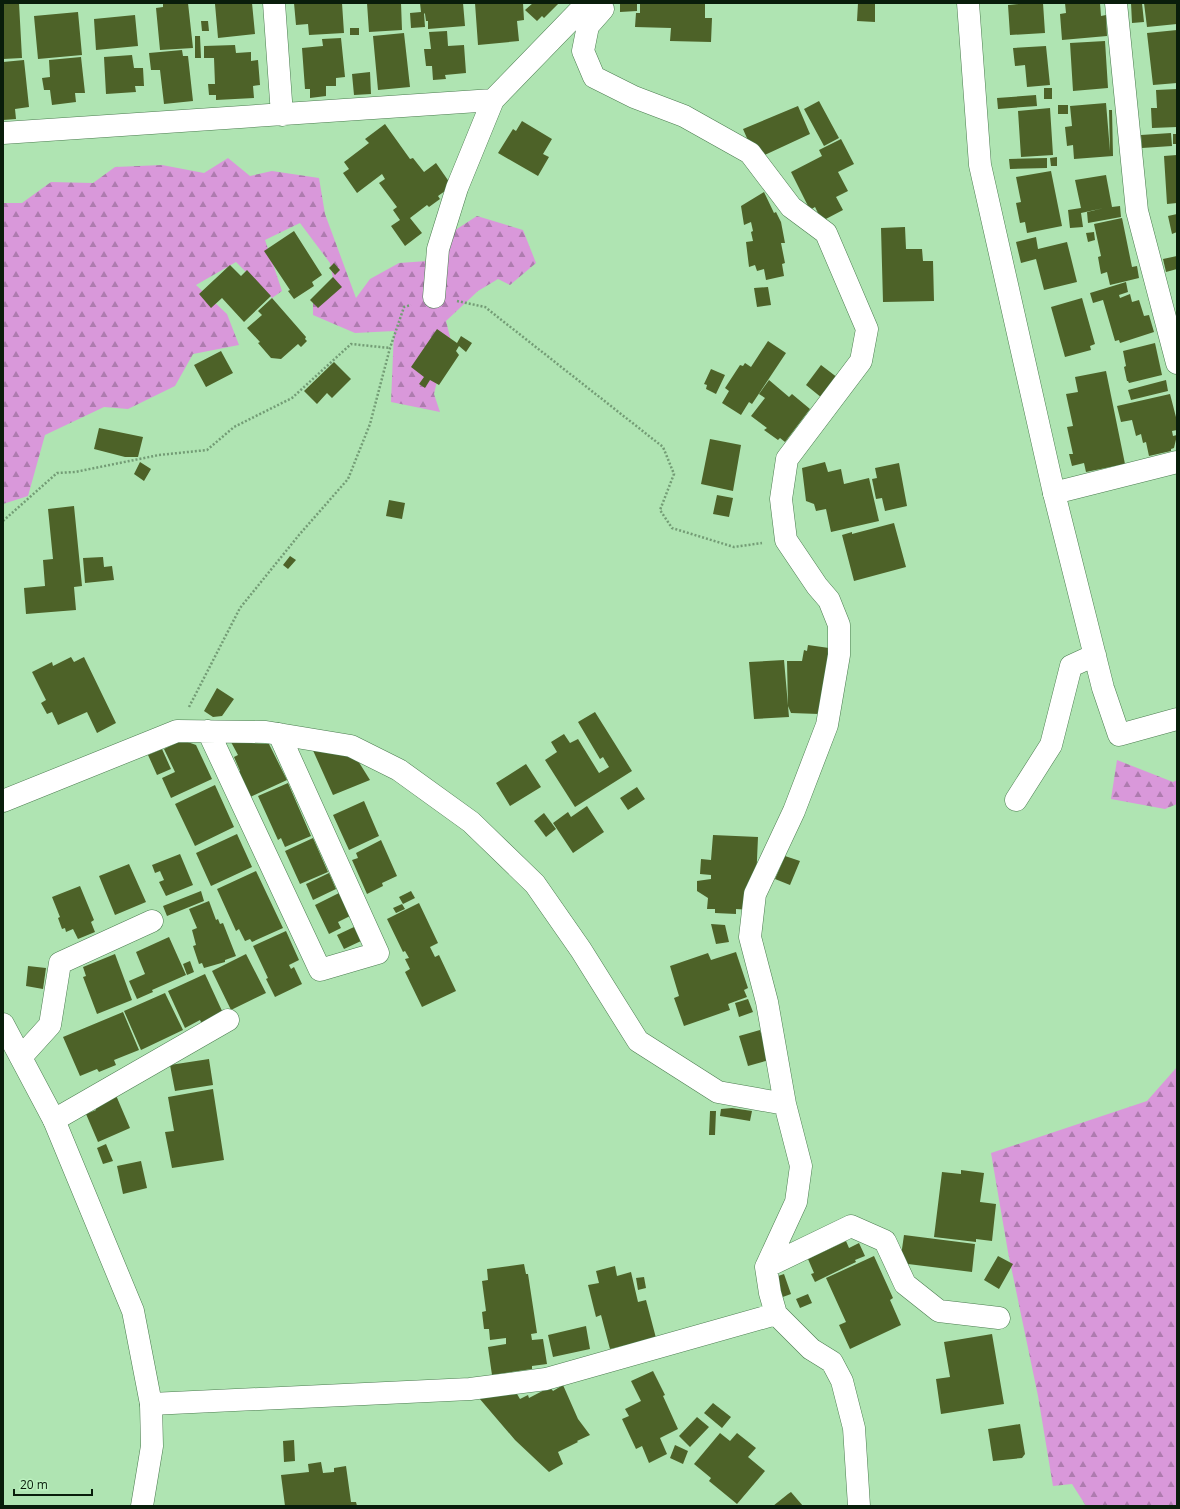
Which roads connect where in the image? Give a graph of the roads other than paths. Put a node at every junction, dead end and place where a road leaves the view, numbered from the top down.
1 (274, 3) edge
2 (587, 3) edge
3 (599, 3) edge
4 (968, 3) edge
5 (1116, 3) edge
6 (493, 100) junction
7 (282, 115) junction
8 (3, 133) edge
9 (434, 297) road end
10 (1177, 363) edge
11 (1177, 462) edge
12 (1054, 493) junction
13 (1095, 655) junction
14 (1177, 719) edge
15 (208, 732) junction
16 (279, 734) junction
17 (1016, 800) dead end
18 (3, 801) edge
19 (152, 920) dead end
20 (228, 1020) dead end
21 (3, 1024) edge
22 (21, 1057) junction
23 (785, 1104) junction
24 (54, 1120) junction
25 (766, 1267) junction
26 (776, 1314) junction
27 (999, 1318) dead end
28 (151, 1404) junction
29 (142, 1506) edge
30 (859, 1506) edge

1 - 7 street
2 - 6 street
3 - 23 street
4 - 12 street
5 - 10 street
6 - 7 street
6 - 9 street
7 - 8 street
11 - 12 street
12 - 13 street
13 - 14 street
13 - 17 street
15 - 16 street
15 - 16 street
15 - 18 street
16 - 23 street
19 - 22 street
20 - 24 street
21 - 22 street
22 - 24 street
23 - 25 street
24 - 28 street
25 - 26 street
25 - 27 street
26 - 28 street
26 - 30 street
28 - 29 street

